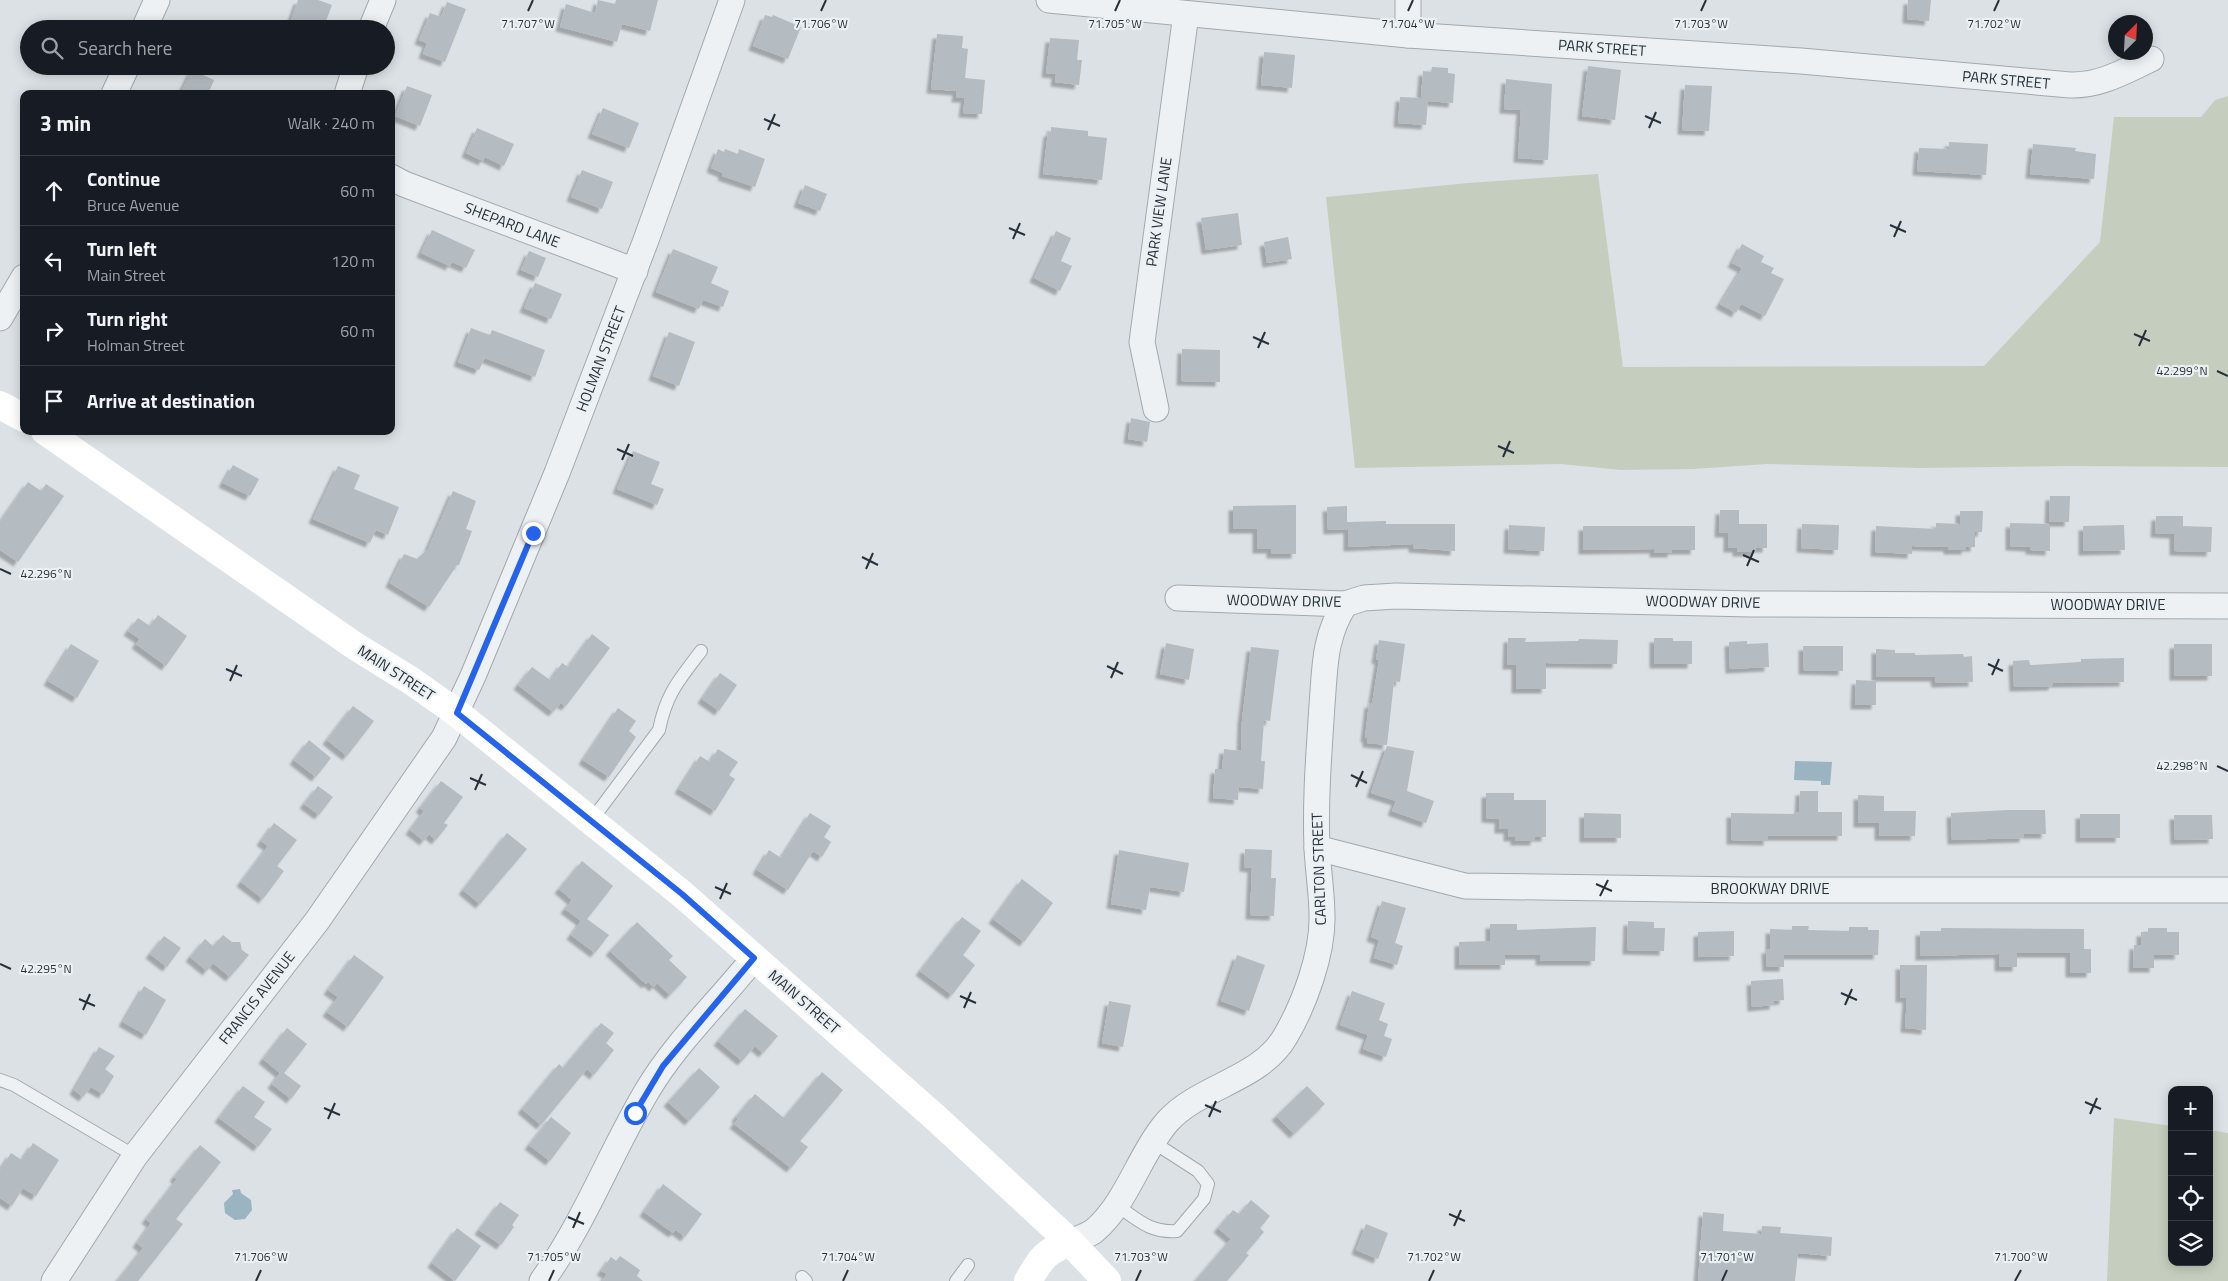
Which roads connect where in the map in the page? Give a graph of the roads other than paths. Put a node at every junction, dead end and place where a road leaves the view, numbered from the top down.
1 (158, 0) edge
2 (383, 0) edge
3 (732, 0) edge
4 (1049, 0) edge
5 (1408, 0) edge
6 (1186, 14) junction
7 (148, 20) edge
8 (375, 20) edge
9 (1408, 35) junction
10 (2149, 60) edge
11 (123, 75) edge
12 (353, 75) edge
13 (116, 90) edge
14 (348, 90) edge
15 (395, 179) edge
16 (635, 272) junction
17 (20, 284) edge
18 (0, 318) edge
19 (0, 404) edge
20 (1156, 409) dead end
21 (20, 416) edge
22 (51, 435) edge
23 (1178, 598) dead end
24 (1345, 604) junction
25 (2228, 606) edge
26 (701, 651) dead end
27 (457, 713) junction
28 (591, 821) junction
29 (1317, 848) junction
30 (2228, 890) edge
31 (754, 958) junction
32 (0, 1080) edge
33 (1153, 1142) junction
34 (135, 1156) junction
35 (1115, 1204) junction
36 (1070, 1242) junction
37 (968, 1265) dead end
38 (54, 1281) edge
39 (542, 1281) edge
40 (956, 1281) edge
41 (1028, 1281) edge
42 (1106, 1281) edge

1 - 7 street
2 - 8 street
3 - 16 street, HOLMAN STREET
4 - 6 street, PARK STREET
5 - 9 street
6 - 9 street, PARK STREET
6 - 20 street, PARK VIEW LANE
9 - 10 street, PARK STREET
11 - 13 street
12 - 14 street
15 - 16 street, SHEPARD LANE
16 - 27 street, HOLMAN STREET
17 - 18 street
19 - 21 main road
22 - 27 main road, MAIN STREET
23 - 24 street, WOODWAY DRIVE
24 - 25 street, WOODWAY DRIVE
24 - 29 street, CARLTON STREET
26 - 28 lane
27 - 28 main road, MAIN STREET
27 - 34 street, FRANCIS AVENUE
28 - 31 main road, MAIN STREET
29 - 30 street, BROOKWAY DRIVE
29 - 33 street, CARLTON STREET
31 - 36 main road, MAIN STREET
31 - 39 street
32 - 34 lane
33 - 35 street, CARLTON STREET
33 - 35 lane
34 - 38 street, FRANCIS AVENUE
35 - 36 street, CARLTON STREET
36 - 41 main road
36 - 42 main road, MAIN STREET
37 - 40 lane

